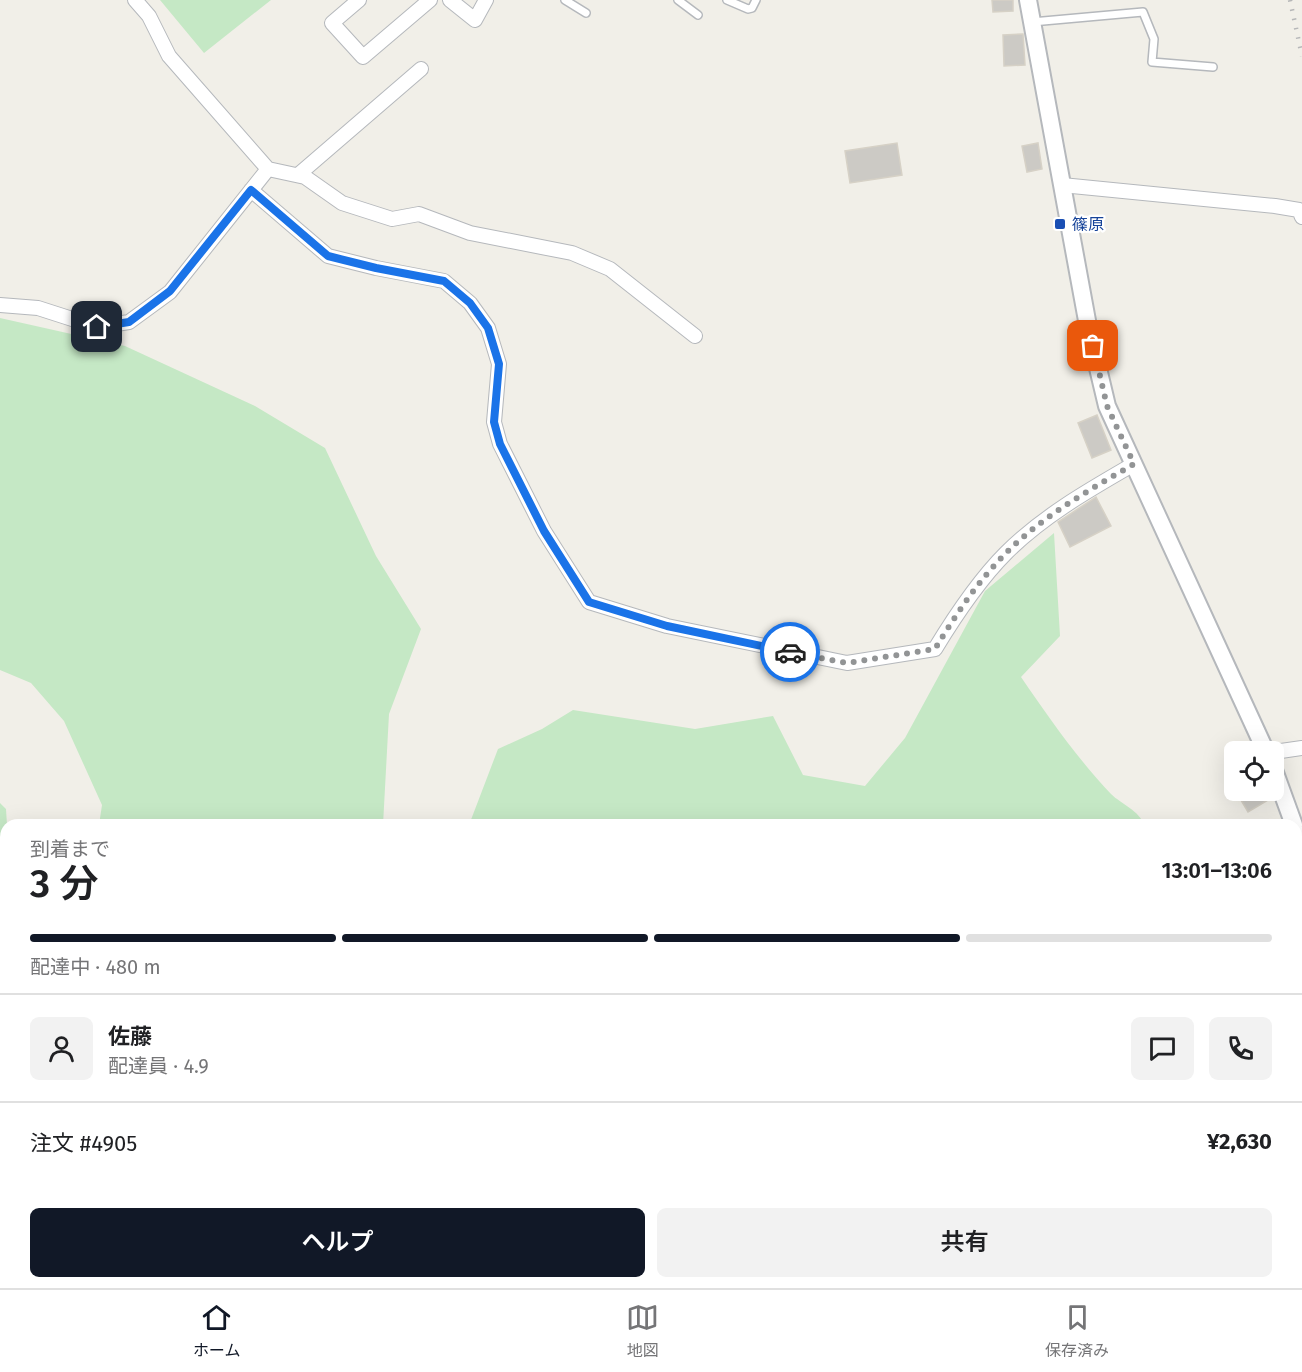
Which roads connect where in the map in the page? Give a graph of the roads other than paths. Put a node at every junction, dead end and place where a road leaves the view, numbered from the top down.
1 (135, 0) edge
2 (359, 0) edge
3 (430, 0) edge
4 (450, 0) edge
5 (486, 0) edge
6 (565, 0) edge
7 (678, 0) edge
8 (693, 0) edge
9 (727, 0) edge
10 (756, 0) edge
11 (1028, 0) edge
12 (688, 8) junction
13 (586, 13) dead end
14 (698, 15) dead end
15 (1032, 22) junction
16 (1213, 66) dead end
17 (421, 69) dead end
18 (268, 169) junction
19 (298, 175) junction
20 (1062, 186) junction
21 (251, 190) junction
22 (1302, 217) edge
23 (0, 305) edge
24 (695, 336) dead end
25 (1134, 464) junction
26 (1261, 741) edge
27 (1302, 748) edge
28 (1284, 751) edge
29 (1284, 798) edge
30 (1292, 819) edge

1 - 18 street
2 - 3 street
4 - 5 street
6 - 13 lane
7 - 12 lane
8 - 12 lane
9 - 10 lane
11 - 15 street
12 - 14 lane
15 - 16 lane
15 - 20 street
17 - 19 street
18 - 19 street
18 - 21 street
19 - 24 street
20 - 22 street
20 - 25 street
21 - 23 street
21 - 25 street
25 - 26 street
27 - 28 street
29 - 30 street

